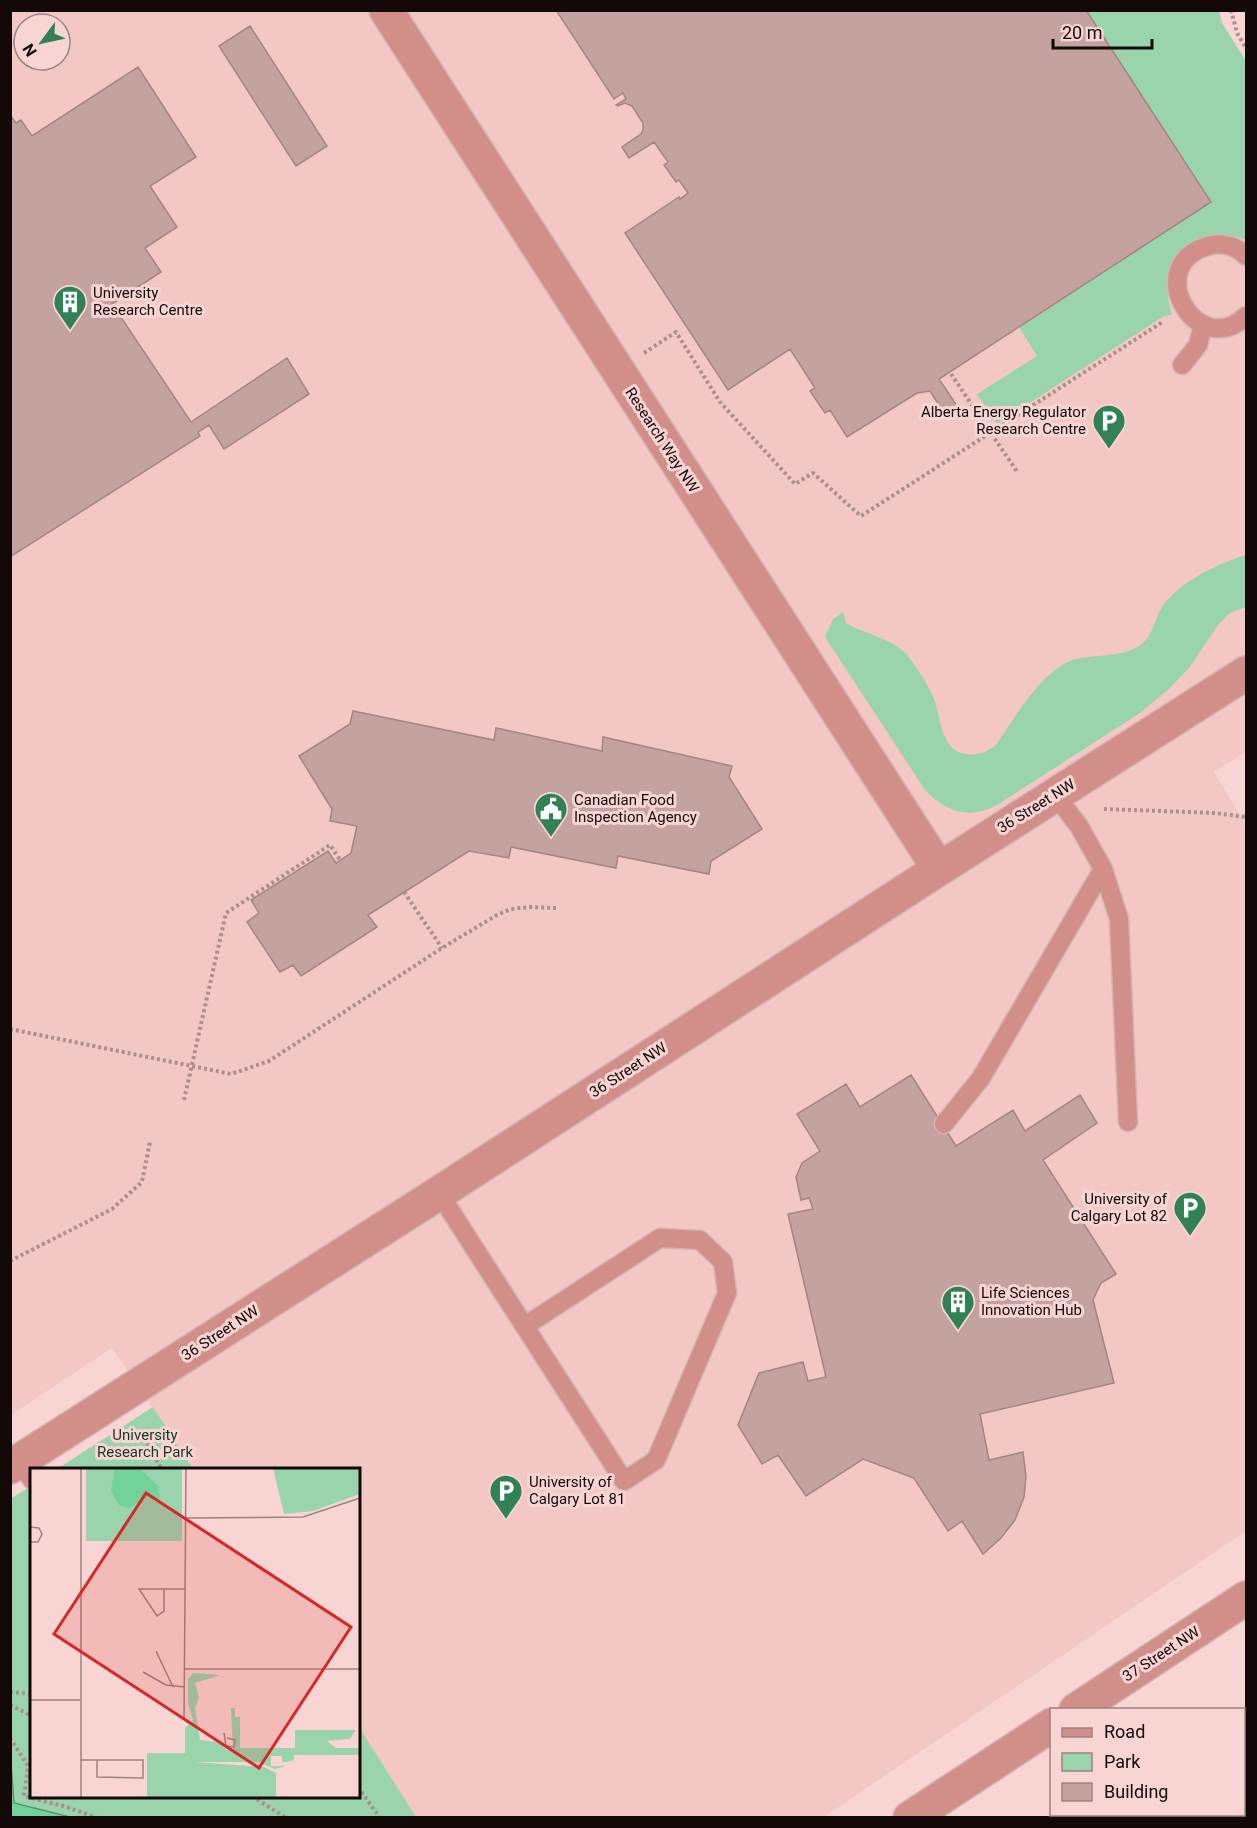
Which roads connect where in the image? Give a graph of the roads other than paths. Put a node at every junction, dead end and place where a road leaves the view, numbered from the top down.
1 (386, 10) edge
2 (1246, 256) edge
3 (1246, 316) edge
4 (1203, 325) junction
5 (1182, 365) dead end
6 (1246, 674) edge
7 (1055, 795) junction
8 (939, 869) junction
9 (1103, 869) junction
10 (1128, 1122) dead end
11 (944, 1124) dead end
12 (439, 1193) junction
13 (525, 1326) junction
14 (21, 1470) edge
15 (1246, 1598) edge
16 (1079, 1708) edge
17 (1050, 1726) edge
18 (910, 1818) edge

1 - 8 street, Research Way NW
2 - 4 lane
3 - 4 lane
4 - 5 lane
6 - 7 street, 36 Street NW
7 - 8 street, 36 Street NW
7 - 9 lane
8 - 12 street, 36 Street NW
9 - 10 lane
9 - 11 lane
12 - 13 lane
12 - 14 street, 36 Street NW
13 - 13 lane
15 - 16 street, 37 Street NW
17 - 18 street

